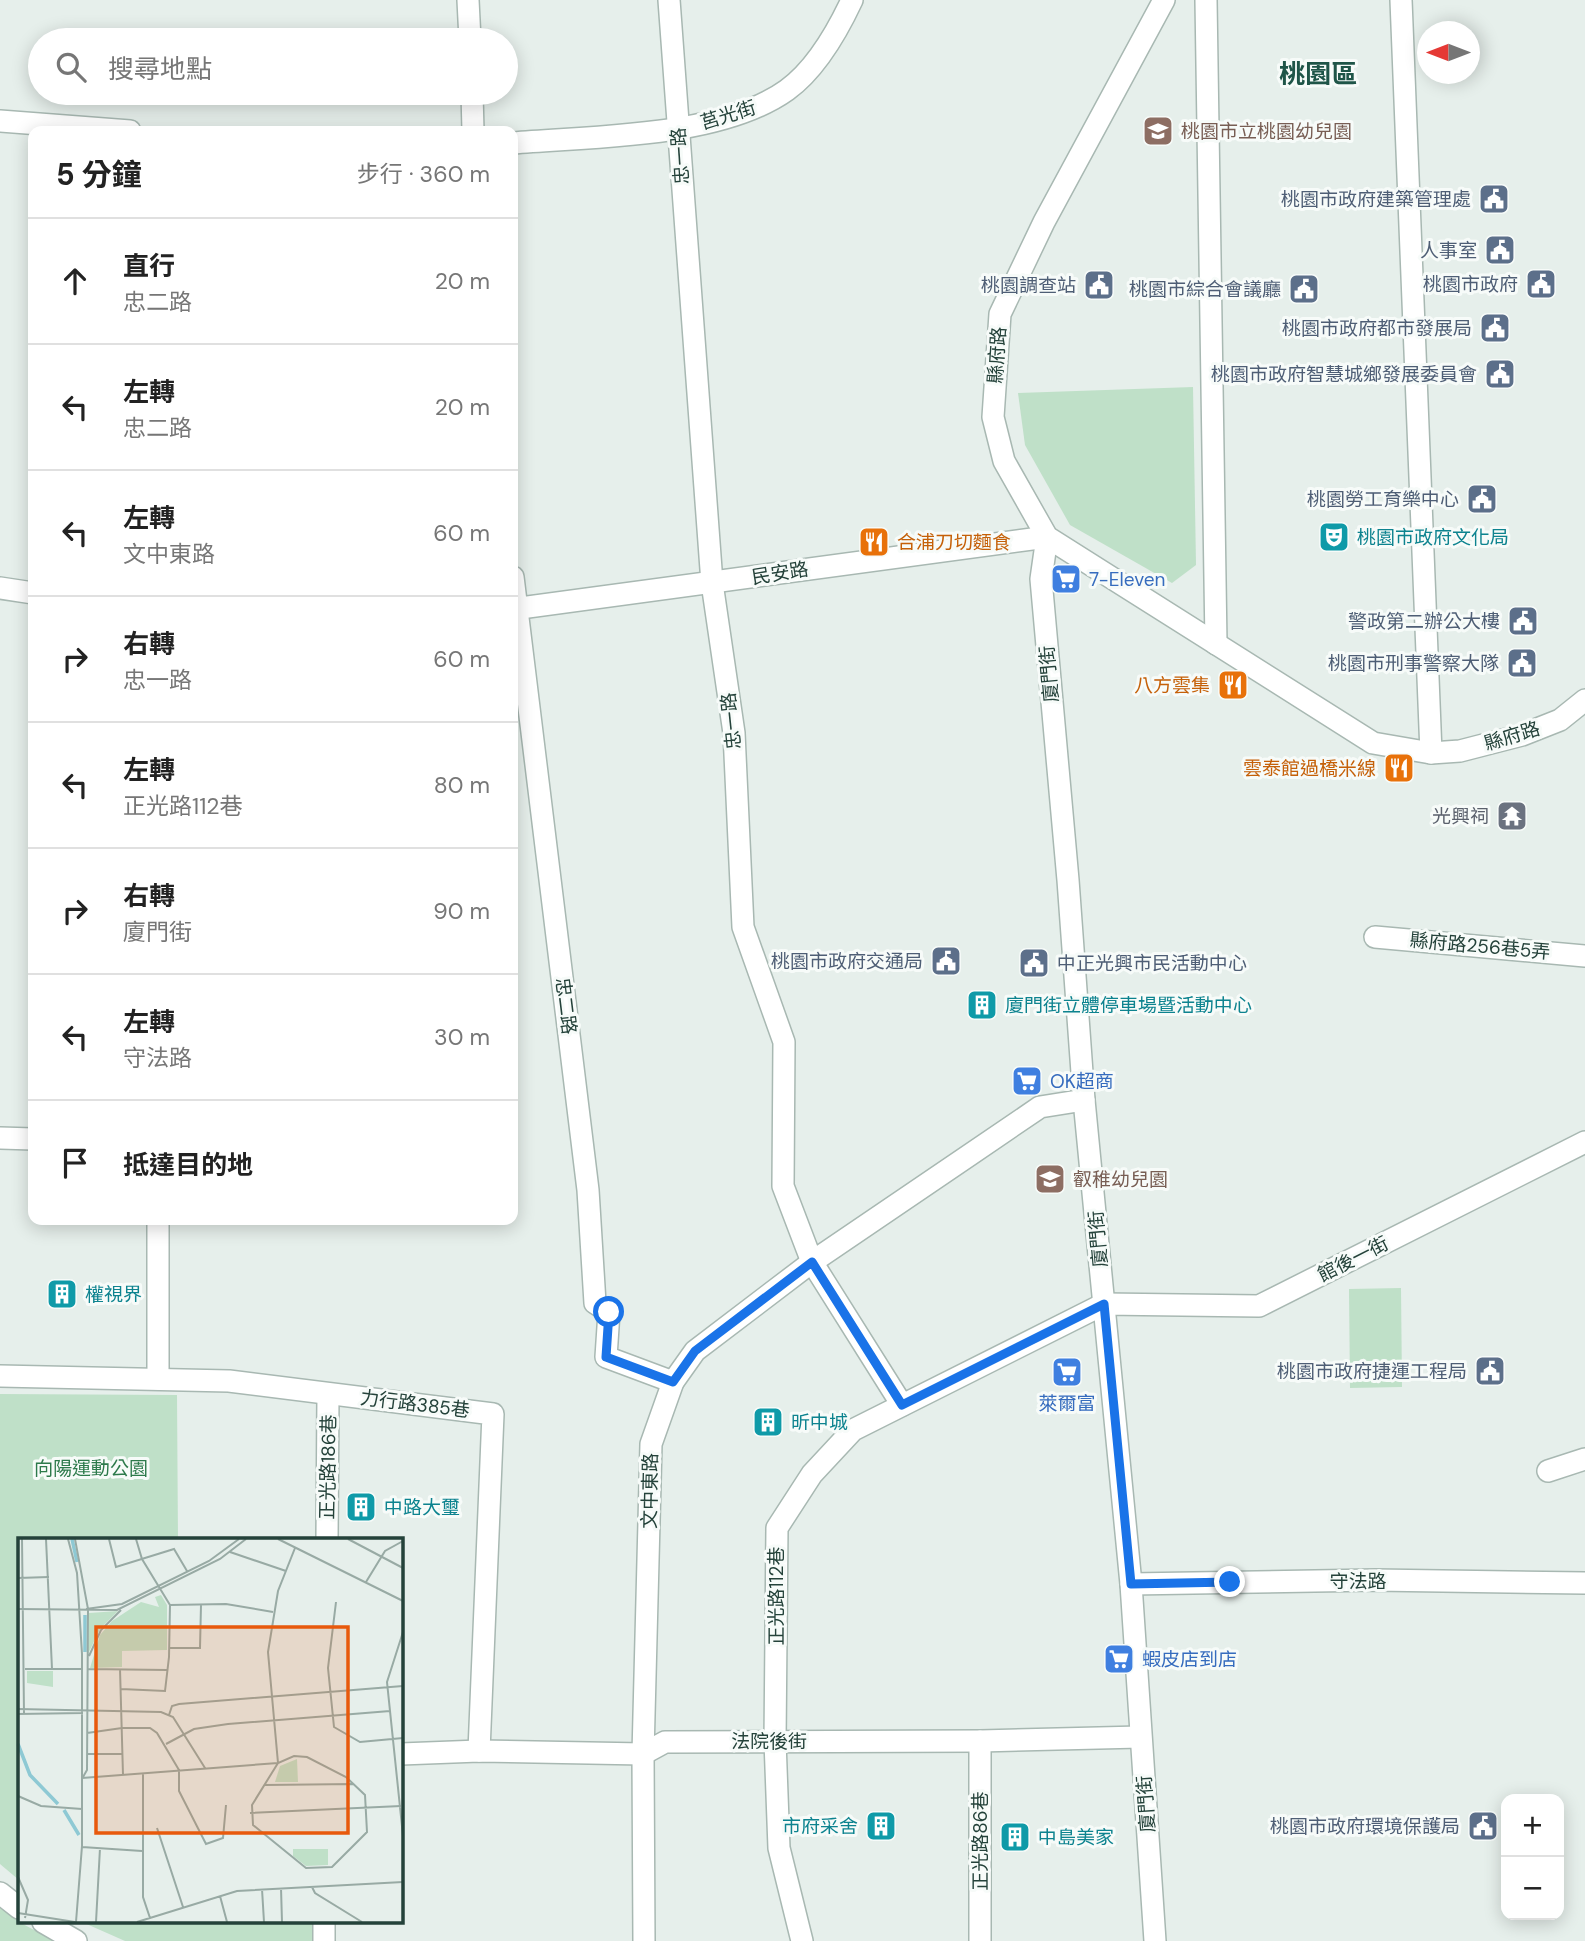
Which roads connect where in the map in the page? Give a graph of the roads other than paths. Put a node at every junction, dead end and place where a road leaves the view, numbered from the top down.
1 (468, 0) edge
2 (669, 0) edge
3 (852, 0) edge
4 (1164, 0) edge
5 (1206, 0) edge
6 (1401, 0) edge
7 (469, 28) edge
8 (472, 105) edge
9 (0, 121) edge
10 (65, 126) edge
11 (473, 126) edge
12 (678, 129) junction
13 (518, 143) edge
14 (1046, 537) junction
15 (712, 583) junction
16 (0, 588) edge
17 (28, 592) edge
18 (518, 608) edge
19 (518, 640) edge
20 (1216, 644) junction
21 (1585, 700) edge
22 (1431, 753) junction
23 (1375, 937) dead end
24 (1585, 956) edge
25 (1084, 1101) junction
26 (0, 1138) edge
27 (28, 1139) edge
28 (1585, 1142) edge
29 (158, 1225) edge
30 (812, 1262) junction
31 (1104, 1304) junction
32 (0, 1376) edge
33 (158, 1380) junction
34 (673, 1382) junction
35 (328, 1394) junction
36 (902, 1405) junction
37 (1585, 1459) edge
38 (1548, 1471) dead end
39 (327, 1538) edge
40 (1585, 1583) edge
41 (1131, 1584) junction
42 (1140, 1737) junction
43 (775, 1741) junction
44 (980, 1741) junction
45 (480, 1751) junction
46 (402, 1754) edge
47 (643, 1754) junction
48 (0, 1893) edge
49 (18, 1907) edge
50 (46, 1924) edge
51 (76, 1941) edge
52 (644, 1941) edge
53 (802, 1941) edge
54 (980, 1941) edge
55 (1155, 1941) edge

1 - 7 street
2 - 12 street, 忠一路
3 - 12 street, 莒光街
4 - 14 street, 縣府路
5 - 20 street
6 - 22 street
8 - 11 street
9 - 10 street
12 - 13 street, 莒光街
12 - 15 street, 忠一路
14 - 15 street, 民安路
14 - 20 street, 縣府路
14 - 25 street, 廈門街
15 - 18 street, 民安路
15 - 30 street, 忠一路
16 - 17 street
19 - 34 street, 忠二路
20 - 22 street, 縣府路
21 - 22 street, 縣府路
23 - 24 street, 縣府路256巷5弄
25 - 30 street, 文中東路
25 - 31 street, 廈門街
26 - 27 street
28 - 31 street, 館後一街
29 - 33 street
30 - 34 street, 文中東路
30 - 36 street, 忠一路
31 - 36 street, 正光路112巷
31 - 41 street, 廈門街
32 - 33 street, 力行路385巷
33 - 35 street, 力行路385巷
34 - 47 street, 文中東路
35 - 39 street, 正光路186巷
35 - 45 street, 力行路385巷
36 - 43 street, 正光路112巷
37 - 38 street
40 - 41 street, 守法路
41 - 42 street, 廈門街
42 - 44 street, 法院後街
42 - 55 street, 廈門街
43 - 44 street, 法院後街
43 - 47 street, 法院後街
43 - 53 street, 正光路112巷
44 - 54 street, 正光路86巷
45 - 46 street, 法院後街
45 - 47 street, 法院後街
47 - 52 street, 文中東路
48 - 49 street
50 - 51 street

